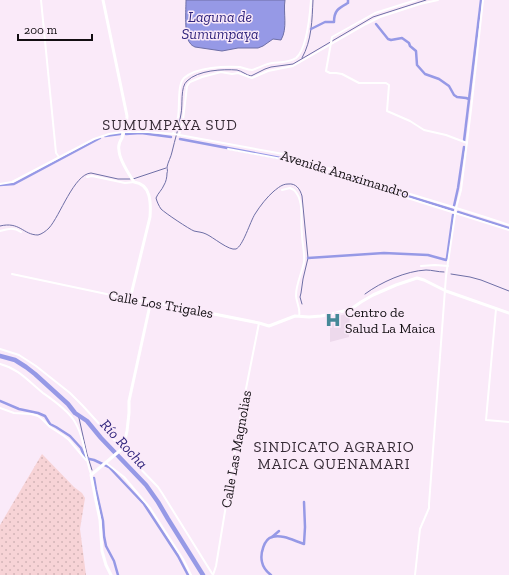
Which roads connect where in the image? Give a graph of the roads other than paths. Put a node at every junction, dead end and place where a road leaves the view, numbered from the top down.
1 (41, 0) edge
2 (103, 0) edge
3 (311, 0) edge
4 (416, 0) edge
5 (438, 0) edge
6 (483, 0) edge
7 (331, 43) junction
8 (123, 132) junction
9 (173, 134) junction
10 (178, 135) junction
11 (466, 144) junction
12 (228, 149) dead end
13 (59, 157) junction
14 (87, 177) dead end
15 (133, 180) junction
16 (0, 184) edge
17 (282, 190) dead end
18 (456, 208) junction
19 (456, 213) junction
20 (509, 225) edge
21 (509, 230) edge
22 (0, 231) edge
23 (21, 232) dead end
24 (421, 266) dead end
25 (448, 266) junction
26 (12, 274) dead end
27 (446, 291) junction
28 (130, 300) junction
29 (150, 302) junction
30 (496, 309) junction
31 (509, 313) edge
32 (299, 316) junction
33 (259, 323) junction
34 (0, 349) edge
35 (0, 364) edge
36 (0, 408) edge
37 (509, 422) edge
38 (122, 448) junction
39 (106, 461) junction
40 (87, 462) junction
41 (91, 475) junction
42 (111, 575) edge
43 (192, 575) edge
44 (213, 575) edge
45 (415, 575) edge

1 - 13 street
2 - 8 street
3 - 9 street
4 - 7 street
5 - 7 street
6 - 11 street
7 - 10 street
7 - 11 street
8 - 9 street, Avenida Anaximandro
8 - 13 street, Avenida Anaximandro
8 - 15 street
9 - 10 street, Avenida Anaximandro
10 - 18 street, Avenida Anaximandro
11 - 18 street
12 - 19 street, Avenida Anaximandro
13 - 16 street, Avenida Anaximandro
14 - 15 street
15 - 28 street
17 - 32 street
18 - 19 street
18 - 20 street, Avenida Anaximandro
19 - 21 street, Avenida Anaximandro
19 - 25 street
22 - 23 street
24 - 25 street
25 - 27 street
26 - 28 street, Calle Los Trigales
27 - 30 street, Calle Los Trigales
27 - 32 street, Calle Los Trigales
27 - 45 street
28 - 29 street, Calle Los Trigales
29 - 33 street, Calle Los Trigales
29 - 38 street
30 - 31 street, Calle Los Trigales
30 - 37 street
32 - 33 street, Calle Los Trigales
33 - 44 street, Calle Las Magnolias
34 - 38 street
35 - 40 street
36 - 40 street
38 - 39 street
38 - 44 street
39 - 41 street
39 - 43 street
40 - 41 street
41 - 42 street

